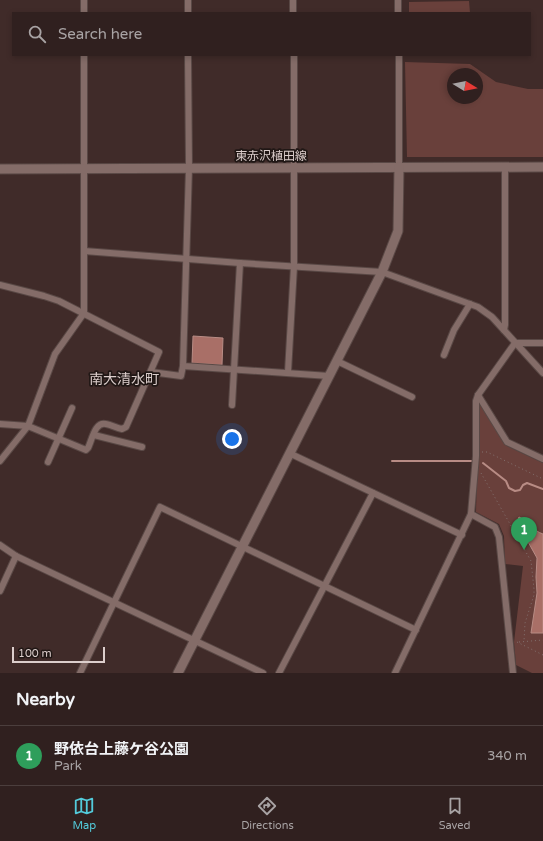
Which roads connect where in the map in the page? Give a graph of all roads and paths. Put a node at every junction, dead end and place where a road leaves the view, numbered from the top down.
1 (84, 0) edge
2 (188, 0) edge
3 (293, 0) edge
4 (398, 0) edge
5 (84, 12) edge
6 (188, 12) edge
7 (293, 12) edge
8 (398, 12) edge
9 (84, 56) edge
10 (188, 56) edge
11 (294, 56) edge
12 (399, 56) edge
13 (399, 167) junction
14 (505, 167) junction
15 (543, 167) edge
16 (84, 168) junction
17 (189, 168) junction
18 (294, 168) junction
19 (0, 169) edge
20 (84, 251) junction
21 (186, 259) junction
22 (240, 263) junction
23 (294, 266) junction
24 (382, 272) junction
25 (0, 285) edge
26 (470, 304) junction
27 (84, 313) junction
28 (504, 330) junction
29 (515, 343) junction
30 (543, 343) edge
31 (444, 355) dead end
32 (337, 361) junction
33 (183, 366) junction
34 (234, 369) junction
35 (150, 372) junction
36 (288, 372) junction
37 (543, 373) edge
38 (329, 376) junction
39 (478, 395) junction
40 (412, 397) dead end
41 (232, 405) dead end
42 (72, 408) dead end
43 (0, 424) edge
44 (28, 426) junction
45 (94, 435) junction
46 (58, 439) junction
47 (142, 447) dead end
48 (289, 453) junction
49 (480, 455) dead end
50 (543, 459) edge
51 (0, 461) edge
52 (48, 462) dead end
53 (480, 469) dead end
54 (543, 479) edge
55 (373, 493) junction
56 (471, 514) junction
57 (462, 535) junction
58 (0, 545) edge
59 (242, 547) junction
60 (16, 556) junction
61 (324, 585) junction
62 (0, 591) edge
63 (114, 602) junction
64 (416, 630) junction
65 (543, 640) edge
66 (195, 641) junction
67 (524, 641) junction
68 (510, 642) junction
69 (518, 642) junction
70 (543, 655) edge
71 (80, 673) edge
72 (178, 673) edge
73 (263, 673) edge
74 (279, 673) edge
75 (396, 673) edge
76 (513, 673) edge

1 - 5 street
2 - 6 street
3 - 7 street
4 - 8 street
9 - 16 street
10 - 17 street
11 - 18 street
12 - 13 street
13 - 14 street, 東赤沢植田線
13 - 18 street, 東赤沢植田線
13 - 24 street
14 - 15 street, 東赤沢植田線
14 - 28 street
16 - 17 street, 東赤沢植田線
16 - 19 street, 東赤沢植田線
16 - 20 street
17 - 18 street, 東赤沢植田線
17 - 21 street
18 - 23 street
20 - 21 street
20 - 27 street
21 - 22 street
21 - 33 street
22 - 23 street
22 - 34 street
23 - 24 street
23 - 36 street
24 - 26 street
24 - 32 street
25 - 27 street
26 - 28 street
26 - 31 street
27 - 35 street
27 - 44 street
28 - 29 street
29 - 30 street
29 - 37 street
29 - 39 street
32 - 38 street
32 - 40 street
33 - 34 street
33 - 35 street
34 - 36 street
34 - 41 street
35 - 45 street
36 - 38 street
38 - 48 street
39 - 50 street
39 - 56 street
42 - 46 street
43 - 44 street
44 - 46 street
44 - 51 street
45 - 46 street
45 - 47 street
46 - 52 street
48 - 55 street
48 - 59 street
49 - 54 path
53 - 67 path
55 - 57 street
55 - 61 street
56 - 57 street
56 - 68 street
57 - 64 street
58 - 60 street
59 - 61 street
59 - 63 street
59 - 66 street
60 - 62 street
60 - 63 street
61 - 64 street
61 - 74 street
63 - 66 street
63 - 71 street
64 - 75 street
65 - 67 path
66 - 72 street
66 - 73 street
67 - 69 path
68 - 69 path
68 - 76 street
69 - 70 path

